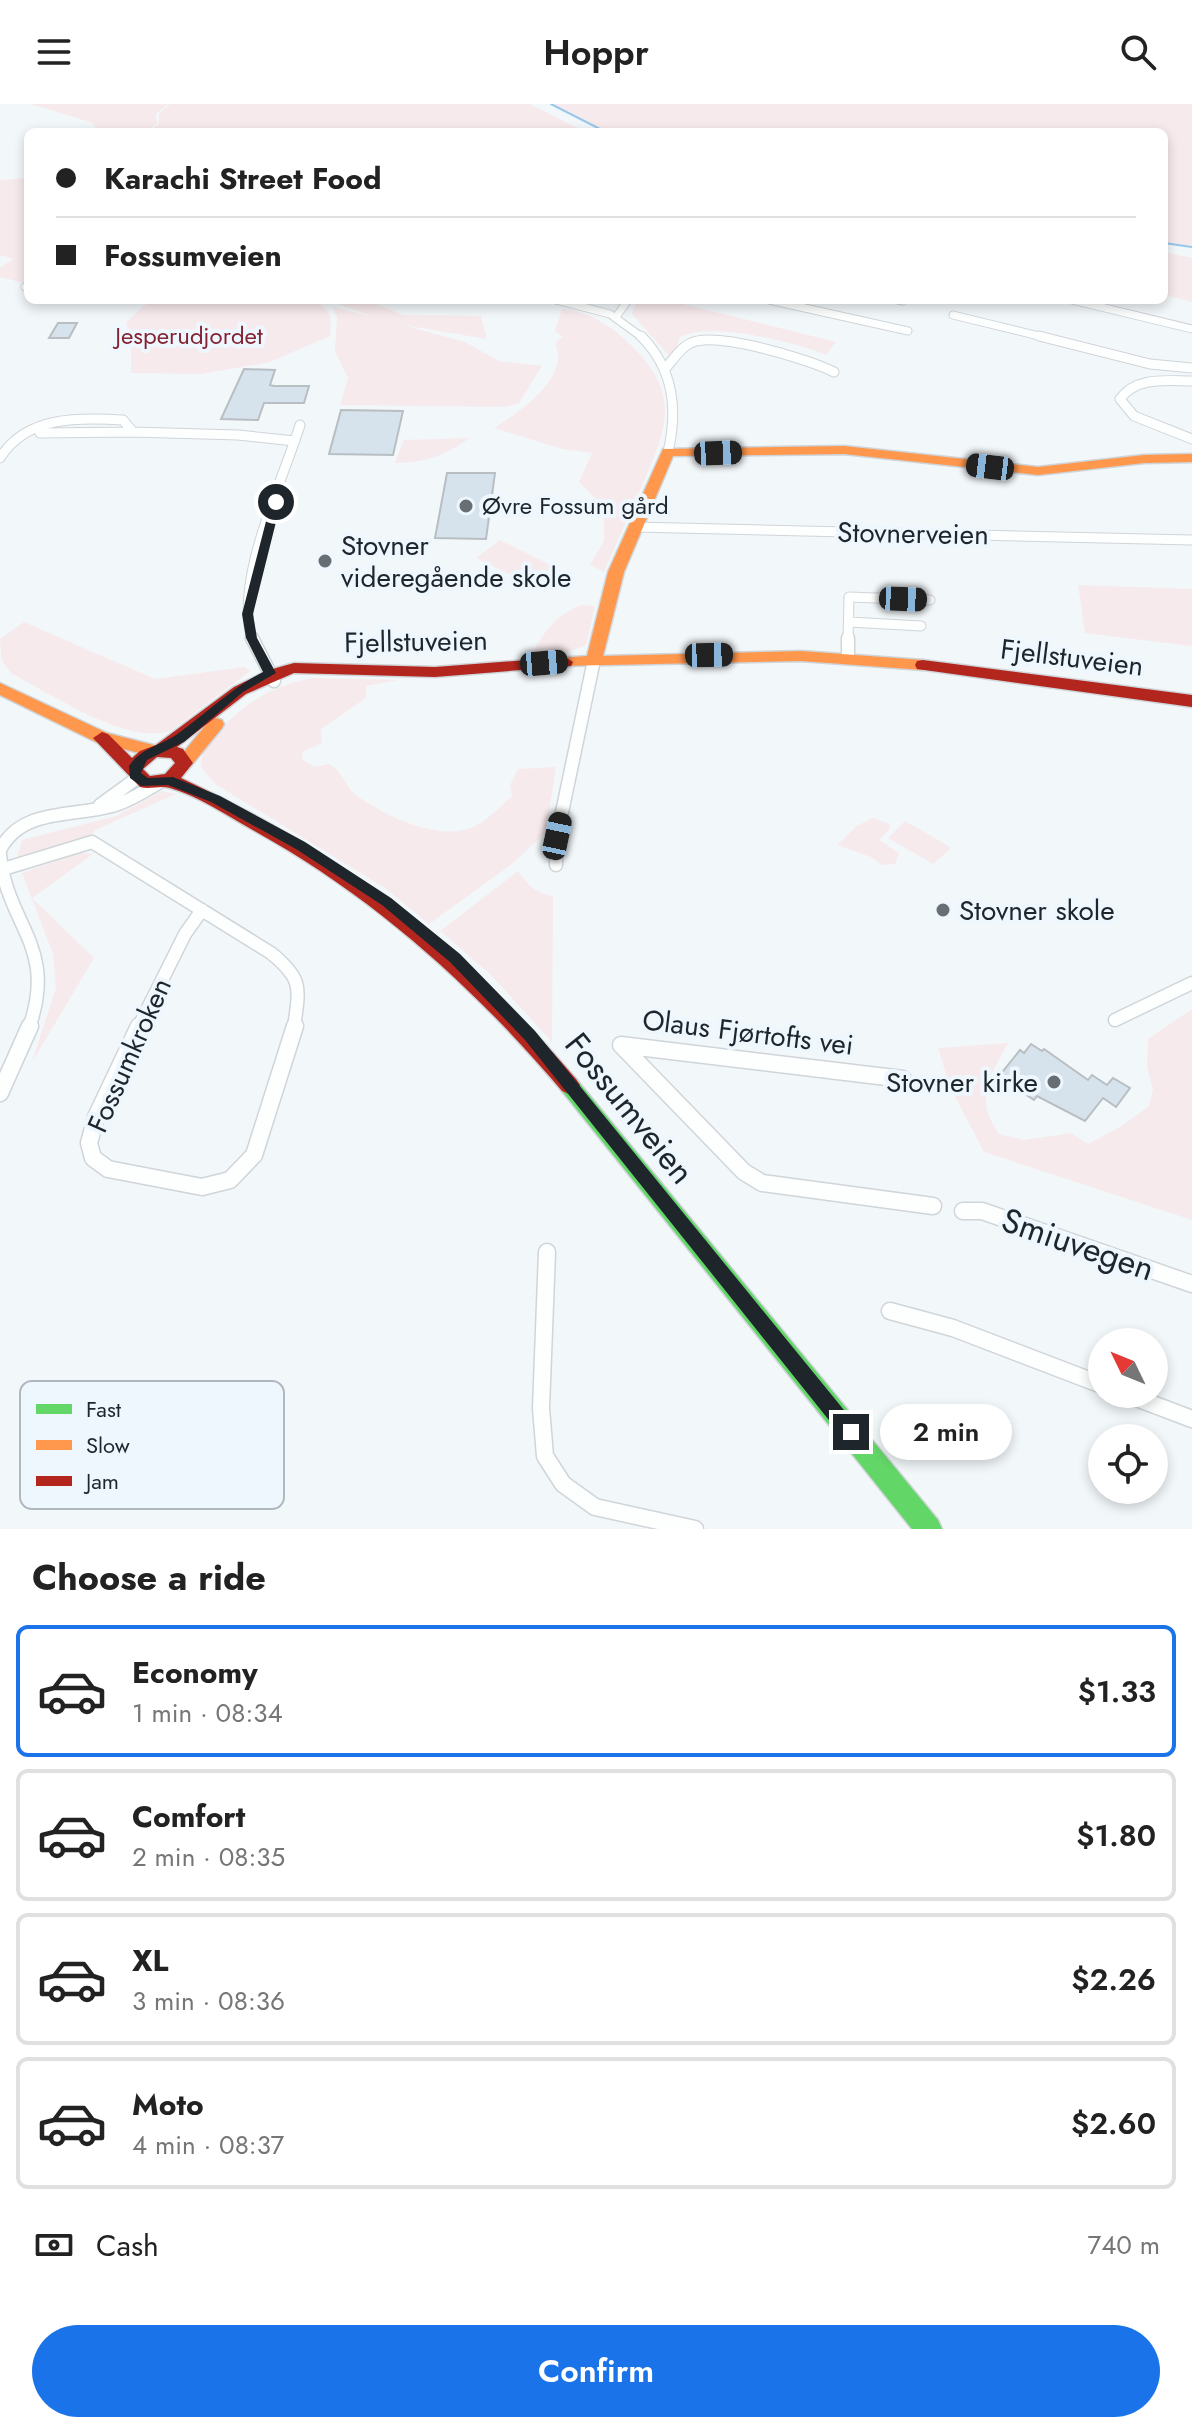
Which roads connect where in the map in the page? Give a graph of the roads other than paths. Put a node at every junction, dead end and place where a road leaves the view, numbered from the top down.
1 (571, 304) edge
2 (625, 304) edge
3 (787, 304) edge
4 (1089, 304) edge
5 (953, 315) dead end
6 (616, 317) junction
7 (1013, 326) dead end
8 (1192, 329) edge
9 (908, 331) dead end
10 (1055, 338) junction
11 (1192, 368) edge
12 (665, 369) junction
13 (834, 372) dead end
14 (1192, 381) edge
15 (300, 425) dead end
16 (1192, 439) edge
17 (295, 441) junction
18 (668, 452) junction
19 (0, 458) edge
20 (1192, 458) edge
21 (635, 527) junction
22 (1192, 540) edge
23 (930, 600) dead end
24 (849, 622) junction
25 (921, 626) dead end
26 (848, 658) junction
27 (594, 660) junction
28 (272, 677) junction
29 (1, 688) edge
30 (1192, 701) edge
31 (102, 738) junction
32 (158, 750) junction
33 (184, 764) junction
34 (136, 774) junction
35 (163, 782) junction
36 (216, 799) junction
37 (94, 809) junction
38 (0, 852) edge
39 (556, 865) dead end
40 (0, 870) edge
41 (202, 910) junction
42 (1192, 983) edge
43 (1115, 1020) dead end
44 (903, 1079) dead end
45 (0, 1093) edge
46 (933, 1206) dead end
47 (963, 1211) dead end
48 (547, 1252) dead end
49 (1192, 1284) edge
50 (890, 1311) dead end
51 (1088, 1380) edge
52 (1163, 1408) edge
53 (1192, 1419) edge
54 (695, 1529) edge
55 (929, 1529) edge

1 - 6 street
2 - 6 street
3 - 9 street
4 - 8 street
5 - 10 street
6 - 12 street
7 - 10 street
10 - 11 street
12 - 13 street
12 - 18 street
14 - 16 street
15 - 17 street
17 - 19 street
17 - 28 street
18 - 20 street
18 - 21 street
21 - 22 street, Stovnerveien
21 - 27 street
23 - 24 street
24 - 25 street
24 - 26 street
26 - 27 street, Fjellstuveien
26 - 30 street, Fjellstuveien
27 - 28 street, Fjellstuveien
27 - 39 street
28 - 32 street, Fjellstuveien
28 - 33 street, Fjellstuveien
29 - 31 street, Fossumveien
31 - 32 street, Fossumveien
31 - 34 street, Fossumveien
32 - 33 street, Fossumveien
32 - 34 street
33 - 35 street
33 - 36 street, Fossumveien
34 - 35 street, Fossumveien
34 - 37 street
35 - 36 street, Fossumveien
35 - 37 street
36 - 55 street, Fossumveien
37 - 38 street
38 - 40 street
40 - 41 street, Fossumkroken
40 - 45 street
41 - 41 street, Fossumkroken
42 - 43 street
44 - 46 street, Olaus Fjørtofts vei
47 - 49 street, Smiuvegen
48 - 54 street
50 - 51 street
52 - 53 street

